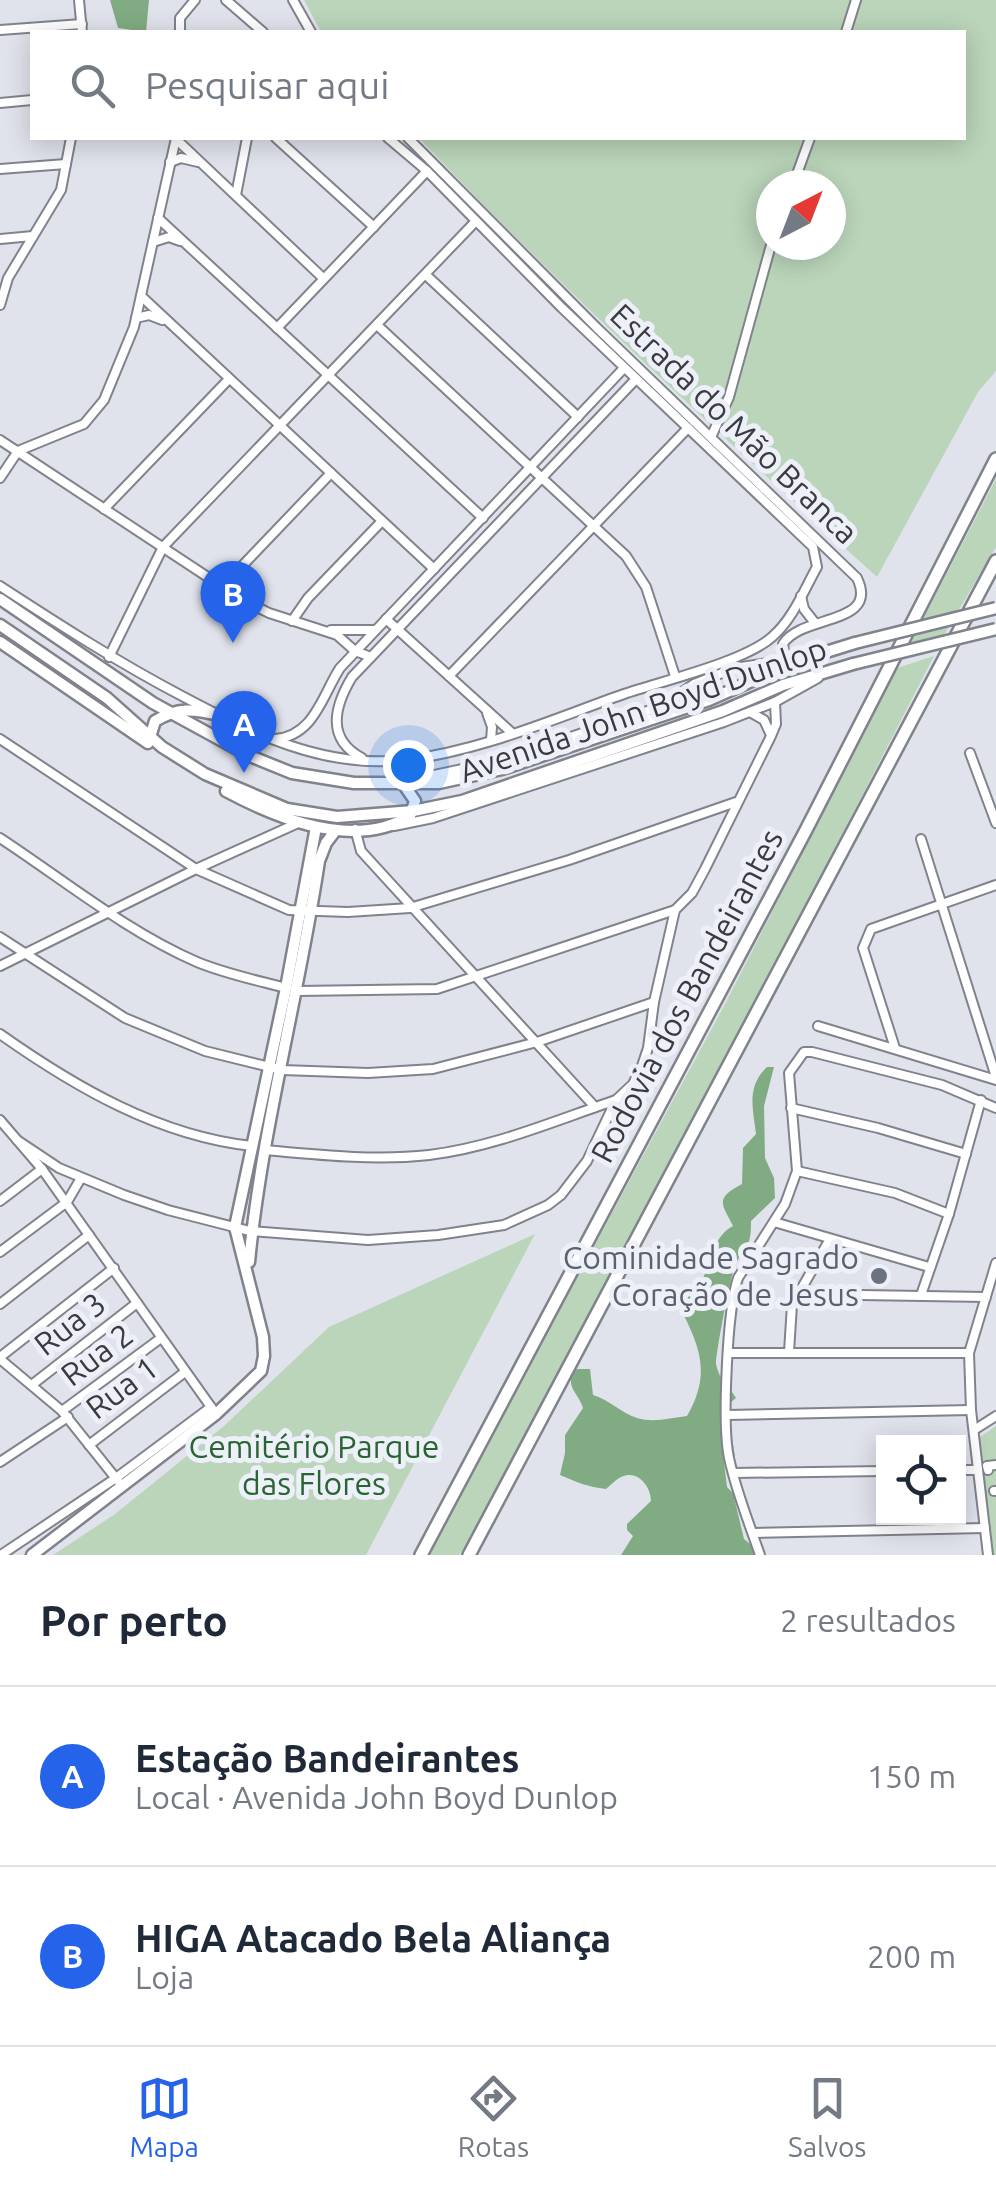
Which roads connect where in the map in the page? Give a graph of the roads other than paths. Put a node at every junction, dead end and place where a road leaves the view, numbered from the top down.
1 (79, 0) edge
2 (195, 0) edge
3 (226, 0) edge
4 (294, 0) edge
5 (856, 0) edge
6 (251, 27) edge
7 (82, 28) edge
8 (0, 30) edge
9 (180, 30) edge
10 (309, 30) edge
11 (847, 30) edge
12 (30, 100) edge
13 (0, 103) edge
14 (71, 140) edge
15 (176, 140) edge
16 (178, 140) edge
17 (248, 140) edge
18 (278, 140) edge
19 (390, 140) edge
20 (410, 140) edge
21 (809, 140) edge
22 (170, 162) junction
23 (66, 164) junction
24 (202, 164) junction
25 (0, 169) edge
26 (241, 169) junction
27 (798, 170) edge
28 (428, 171) junction
29 (216, 176) junction
30 (236, 195) junction
31 (158, 218) junction
32 (476, 221) junction
33 (374, 227) junction
34 (501, 232) junction
35 (33, 236) junction
36 (0, 239) edge
37 (153, 242) junction
38 (192, 250) junction
39 (20, 258) junction
40 (767, 260) edge
41 (516, 262) junction
42 (426, 275) junction
43 (324, 278) junction
44 (142, 296) junction
45 (0, 305) edge
46 (136, 318) junction
47 (376, 326) junction
48 (277, 328) junction
49 (178, 331) junction
50 (624, 368) junction
51 (328, 375) junction
52 (229, 379) junction
53 (636, 379) junction
54 (578, 417) junction
55 (280, 426) junction
56 (688, 428) junction
57 (712, 435) junction
58 (0, 440) edge
59 (45, 440) junction
60 (18, 452) junction
61 (996, 459) edge
62 (39, 466) junction
63 (529, 468) junction
64 (331, 473) junction
65 (0, 478) edge
66 (542, 479) junction
67 (104, 508) junction
68 (482, 518) junction
69 (382, 521) junction
70 (594, 526) junction
71 (163, 548) junction
72 (840, 559) junction
73 (996, 561) edge
74 (818, 567) junction
75 (434, 569) junction
76 (0, 586) edge
77 (222, 587) junction
78 (801, 596) junction
79 (0, 599) edge
80 (996, 608) edge
81 (386, 619) junction
82 (292, 622) junction
83 (815, 623) junction
84 (0, 625) edge
85 (996, 629) edge
86 (375, 630) junction
87 (398, 630) junction
88 (326, 631) junction
89 (0, 642) edge
90 (355, 651) junction
91 (109, 658) junction
92 (371, 658) junction
93 (791, 660) junction
94 (716, 663) junction
95 (746, 664) junction
96 (830, 670) junction
97 (449, 676) junction
98 (675, 676) junction
99 (775, 702) junction
100 (485, 710) junction
101 (750, 712) junction
102 (170, 713) junction
103 (219, 715) junction
104 (512, 733) junction
105 (771, 736) junction
106 (150, 737) junction
107 (0, 739) edge
108 (268, 739) junction
109 (491, 740) junction
110 (165, 752) junction
111 (970, 753) dead end
112 (366, 760) junction
113 (388, 761) junction
114 (216, 782) junction
115 (402, 782) junction
116 (736, 802) junction
117 (413, 812) junction
118 (996, 822) edge
119 (298, 824) junction
120 (316, 827) junction
121 (376, 827) junction
122 (336, 830) junction
123 (355, 830) junction
124 (0, 838) edge
125 (921, 838) dead end
126 (196, 869) junction
127 (996, 886) edge
128 (941, 904) junction
129 (410, 908) junction
130 (675, 910) junction
131 (299, 911) junction
132 (312, 911) junction
133 (113, 912) junction
134 (0, 937) edge
135 (25, 954) junction
136 (0, 966) edge
137 (476, 978) junction
138 (292, 989) junction
139 (654, 1002) junction
140 (818, 1026) dead end
141 (0, 1034) edge
142 (537, 1042) junction
143 (895, 1048) junction
144 (276, 1069) junction
145 (996, 1079) edge
146 (616, 1100) junction
147 (981, 1100) junction
148 (594, 1108) junction
149 (790, 1108) junction
150 (996, 1108) edge
151 (0, 1120) edge
152 (17, 1140) junction
153 (252, 1146) junction
154 (266, 1150) junction
155 (966, 1154) junction
156 (42, 1168) junction
157 (59, 1168) junction
158 (797, 1171) junction
159 (81, 1178) junction
160 (0, 1200) edge
161 (67, 1202) junction
162 (949, 1214) junction
163 (774, 1222) junction
164 (235, 1227) junction
165 (250, 1231) junction
166 (89, 1235) junction
167 (830, 1239) junction
168 (0, 1252) edge
169 (996, 1263) edge
170 (929, 1267) junction
171 (114, 1268) junction
172 (248, 1274) junction
173 (798, 1294) junction
174 (921, 1296) junction
175 (986, 1297) junction
176 (137, 1303) junction
177 (0, 1304) edge
178 (161, 1338) junction
179 (789, 1352) junction
180 (728, 1353) junction
181 (969, 1353) junction
182 (1, 1361) edge
183 (185, 1372) junction
184 (33, 1384) junction
185 (971, 1410) junction
186 (214, 1411) junction
187 (65, 1414) junction
188 (727, 1414) junction
189 (996, 1416) edge
190 (974, 1430) junction
191 (89, 1445) junction
192 (0, 1462) edge
193 (987, 1468) edge
194 (876, 1471) edge
195 (734, 1474) junction
196 (119, 1483) junction
197 (985, 1528) junction
198 (752, 1533) junction
199 (0, 1555) edge
200 (32, 1555) edge
201 (420, 1555) edge
202 (469, 1555) edge
203 (760, 1555) edge
204 (988, 1555) edge

1 - 7 street
2 - 9 street
3 - 6 street
4 - 10 street
5 - 11 street
7 - 8 street
12 - 13 street
14 - 23 street
15 - 22 street
16 - 24 street
17 - 26 street
18 - 33 street
19 - 28 street
20 - 34 street, Estrada do Mão Branca
21 - 27 street
22 - 24 street
22 - 31 street
23 - 25 street
23 - 35 street
24 - 29 street
26 - 29 street
26 - 30 street
28 - 32 street
28 - 33 street
29 - 30 street
30 - 43 street
31 - 37 street
31 - 38 street
32 - 41 street
32 - 42 street
33 - 43 street
34 - 41 street
34 - 57 street, Estrada do Mão Branca
35 - 36 street
35 - 39 street
36 - 39 street
37 - 38 street
37 - 44 street
38 - 48 street
39 - 45 street
40 - 57 street
41 - 50 street
42 - 47 street
42 - 54 street
43 - 48 street
44 - 46 street
44 - 49 street
46 - 49 street
46 - 59 street
47 - 51 street
47 - 63 street
48 - 51 street
49 - 52 street
50 - 53 street
50 - 54 street
51 - 55 street
51 - 68 street
52 - 55 street
52 - 67 street
53 - 56 street
53 - 66 street
54 - 63 street
55 - 64 street
55 - 71 street
56 - 70 street
56 - 74 street
57 - 72 street, Estrada do Mão Branca
58 - 60 street
59 - 60 street
59 - 62 street
60 - 62 street
60 - 65 street
61 - 201 highway, Rodovia dos Bandeirantes
62 - 67 street
63 - 66 street
63 - 68 street
64 - 69 street
64 - 77 street
66 - 70 street
66 - 87 street
67 - 71 street
68 - 75 street
69 - 75 street
69 - 82 street
70 - 97 street
70 - 98 street
71 - 77 street
71 - 91 street
72 - 74 street
72 - 83 street, Estrada do Mão Branca
73 - 202 highway
74 - 78 street
75 - 81 street
76 - 91 street
77 - 82 street
78 - 83 street
78 - 94 street
79 - 102 main road, Avenida John Boyd Dunlop
80 - 93 main road, Avenida John Boyd Dunlop, bridge
81 - 86 street
81 - 87 street
82 - 88 street
83 - 93 street, Estrada do Mão Branca
84 - 106 main road
85 - 96 main road, Avenida John Boyd Dunlop, bridge
86 - 88 street
86 - 90 street
87 - 92 street
87 - 97 street
88 - 90 street
89 - 110 main road
90 - 92 street
90 - 108 street
91 - 103 street
92 - 112 street
93 - 95 street
93 - 115 main road, Avenida John Boyd Dunlop
94 - 95 street
94 - 98 street
95 - 115 street
96 - 99 street
96 - 117 main road, Avenida John Boyd Dunlop
97 - 100 street
98 - 104 street
99 - 101 street
99 - 105 street
100 - 104 street
100 - 109 street
101 - 105 street
101 - 121 street
102 - 103 main road
102 - 106 main road
102 - 115 main road, Avenida John Boyd Dunlop
103 - 108 street
104 - 109 street
105 - 116 street
106 - 110 main road
107 - 126 street
108 - 112 street
109 - 113 street
110 - 114 main road
111 - 118 street
112 - 113 street
113 - 115 street
114 - 117 main road, Avenida John Boyd Dunlop
114 - 119 main road
115 - 117 main road
116 - 129 street
116 - 130 street
117 - 121 main road
119 - 120 main road
119 - 126 street
120 - 122 main road
120 - 131 main road
121 - 123 main road
122 - 123 main road
122 - 132 main road
123 - 129 street
124 - 133 street
125 - 128 street
126 - 131 street
126 - 133 street
127 - 128 street
128 - 143 street
128 - 145 street
129 - 132 street
129 - 137 street
130 - 137 street
130 - 139 street
131 - 132 street
131 - 138 main road
132 - 138 main road
133 - 135 street
133 - 138 street
134 - 135 street
135 - 136 street
135 - 144 street
137 - 138 street
137 - 142 street
138 - 144 main road
139 - 142 street
139 - 146 street
140 - 143 street
141 - 153 street
142 - 144 street
142 - 148 street
143 - 145 street
144 - 153 main road
144 - 154 main road
146 - 148 street
146 - 165 street
147 - 149 street
147 - 150 street
147 - 155 street
148 - 154 street
149 - 155 street
149 - 158 street
151 - 152 street
152 - 156 street
152 - 157 street
153 - 164 main road
154 - 165 main road
155 - 162 street
156 - 157 street
156 - 160 street
156 - 161 street
157 - 159 street
158 - 162 street
158 - 163 street
159 - 161 street
159 - 164 street
161 - 166 street
161 - 168 street
162 - 170 street
163 - 167 street
163 - 180 street
164 - 165 street
164 - 172 main road
165 - 172 main road
166 - 171 street
166 - 177 street
167 - 170 street
167 - 173 street
169 - 175 street
170 - 174 street
171 - 176 street
171 - 182 street
172 - 186 main road
173 - 174 street
173 - 179 street
174 - 175 street
175 - 181 street
176 - 178 street
176 - 184 street, Rua 3
178 - 183 street
178 - 187 street, Rua 2
179 - 180 street
179 - 181 street
180 - 188 street
181 - 185 street
182 - 184 street
183 - 186 street
183 - 191 street, Rua 1
184 - 187 street
185 - 188 street
185 - 190 street
186 - 196 main road
187 - 191 street
187 - 192 street, Rua 2
188 - 195 street
189 - 190 street
190 - 193 street
191 - 196 street
193 - 197 street
194 - 195 street
195 - 198 street
196 - 199 street
196 - 200 main road
197 - 198 street
197 - 204 street
198 - 203 street

